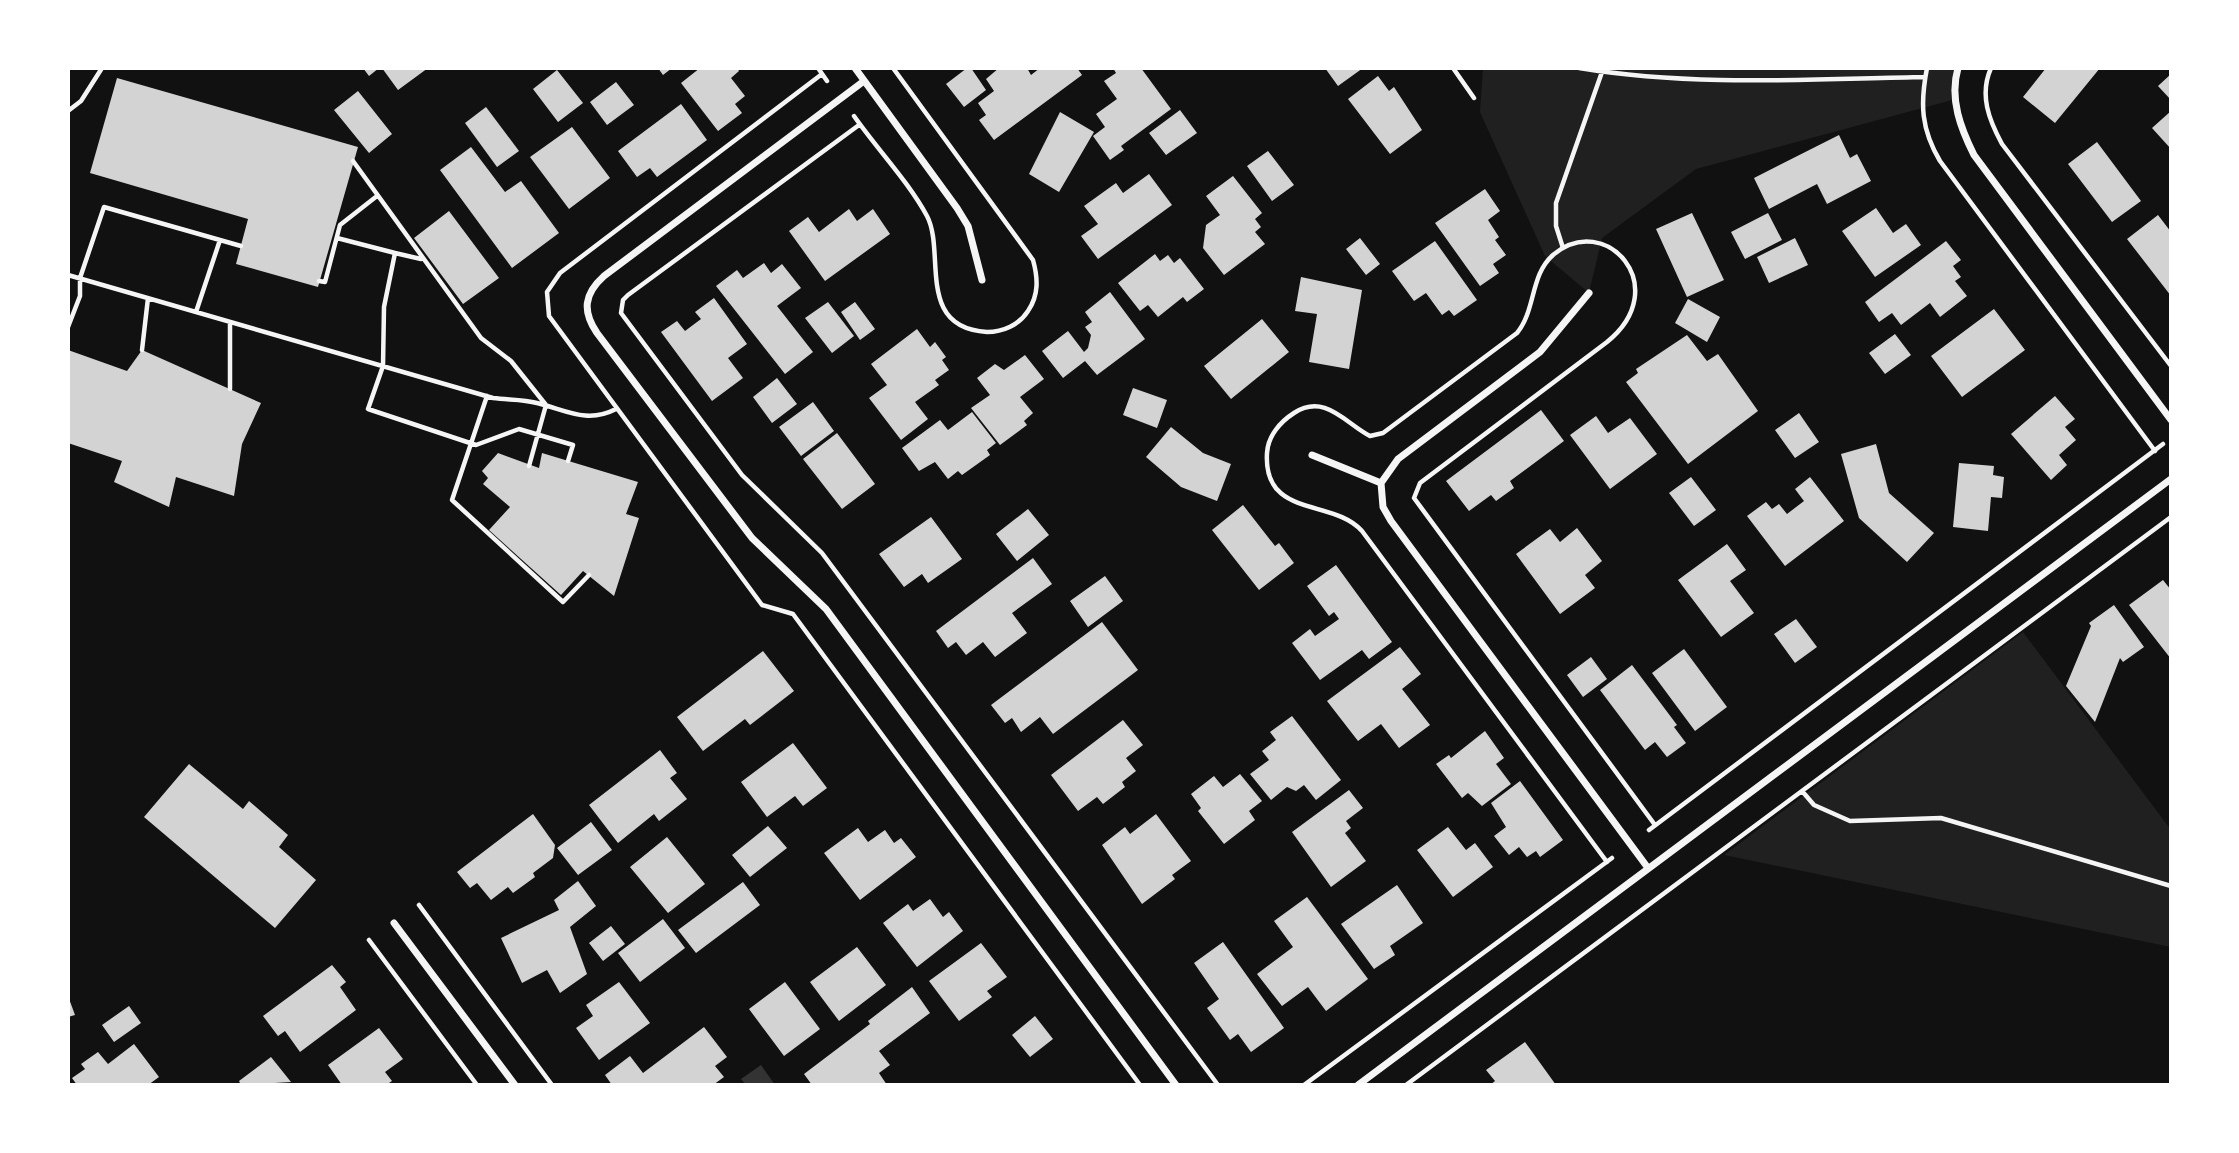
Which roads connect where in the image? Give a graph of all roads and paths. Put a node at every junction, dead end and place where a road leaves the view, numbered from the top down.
1 (102, 68) edge
2 (818, 68) edge
3 (855, 68) edge
4 (1452, 68) edge
5 (1579, 68) edge
6 (1927, 68) edge
7 (1958, 68) edge
8 (1991, 68) edge
9 (1602, 72) junction
10 (1925, 77) junction
11 (827, 81) dead end
12 (864, 81) junction
13 (1474, 97) dead end
14 (68, 111) edge
15 (853, 116) dead end
16 (353, 162) dead end
17 (377, 195) junction
18 (337, 238) junction
19 (220, 240) junction
20 (241, 246) dead end
21 (1563, 248) dead end
22 (395, 253) junction
23 (421, 259) junction
24 (68, 275) edge
25 (80, 278) junction
26 (982, 280) dead end
27 (319, 281) dead end
28 (1589, 293) dead end
29 (148, 298) junction
30 (196, 313) junction
31 (230, 322) junction
32 (68, 327) edge
33 (142, 349) dead end
34 (383, 366) junction
35 (2171, 366) edge
36 (230, 389) dead end
37 (487, 396) junction
38 (546, 405) junction
39 (616, 409) dead end
40 (2171, 419) edge
41 (538, 433) junction
42 (1376, 436) dead end
43 (470, 443) junction
44 (2163, 444) dead end
45 (2155, 451) junction
46 (1312, 455) dead end
47 (568, 461) dead end
48 (529, 466) dead end
49 (2171, 479) edge
50 (1381, 483) junction
51 (1420, 484) dead end
52 (2171, 517) edge
53 (589, 575) dead end
54 (1802, 791) junction
55 (1655, 825) junction
56 (1649, 830) dead end
57 (1612, 858) dead end
58 (1607, 862) junction
59 (1648, 867) junction
60 (2171, 886) edge
61 (419, 905) dead end
62 (394, 923) dead end
63 (369, 940) dead end
64 (477, 1085) edge
65 (515, 1085) edge
66 (552, 1085) edge
67 (1177, 1085) edge
68 (1217, 1085) edge
69 (1304, 1085) edge
70 (1357, 1085) edge
71 (1406, 1085) edge

1 - 14 path
2 - 11 path
3 - 12 street
4 - 13 path
5 - 9 path
6 - 10 path
7 - 40 street
8 - 35 path
9 - 10 path
9 - 21 path
10 - 45 path
12 - 26 street
12 - 67 street
15 - 68 path
16 - 17 path
17 - 18 path
17 - 23 path
18 - 22 path
18 - 27 path
19 - 20 path
19 - 25 path
19 - 30 path
22 - 23 path
22 - 34 path
23 - 38 path
24 - 25 path
25 - 29 path
25 - 32 path
28 - 50 street
29 - 30 path
29 - 33 path
30 - 31 path
31 - 34 path
31 - 36 path
34 - 37 path
34 - 43 path
37 - 38 path
37 - 43 path
38 - 39 path
38 - 41 path
41 - 43 path
41 - 47 path
41 - 48 path
42 - 58 path
43 - 53 path
44 - 45 path
45 - 55 path
46 - 50 street
49 - 59 street
50 - 59 street
51 - 55 path
52 - 54 path
54 - 60 path
54 - 71 path
55 - 56 path
57 - 58 path
58 - 69 path
59 - 70 street
61 - 66 path
62 - 65 street
63 - 64 path

